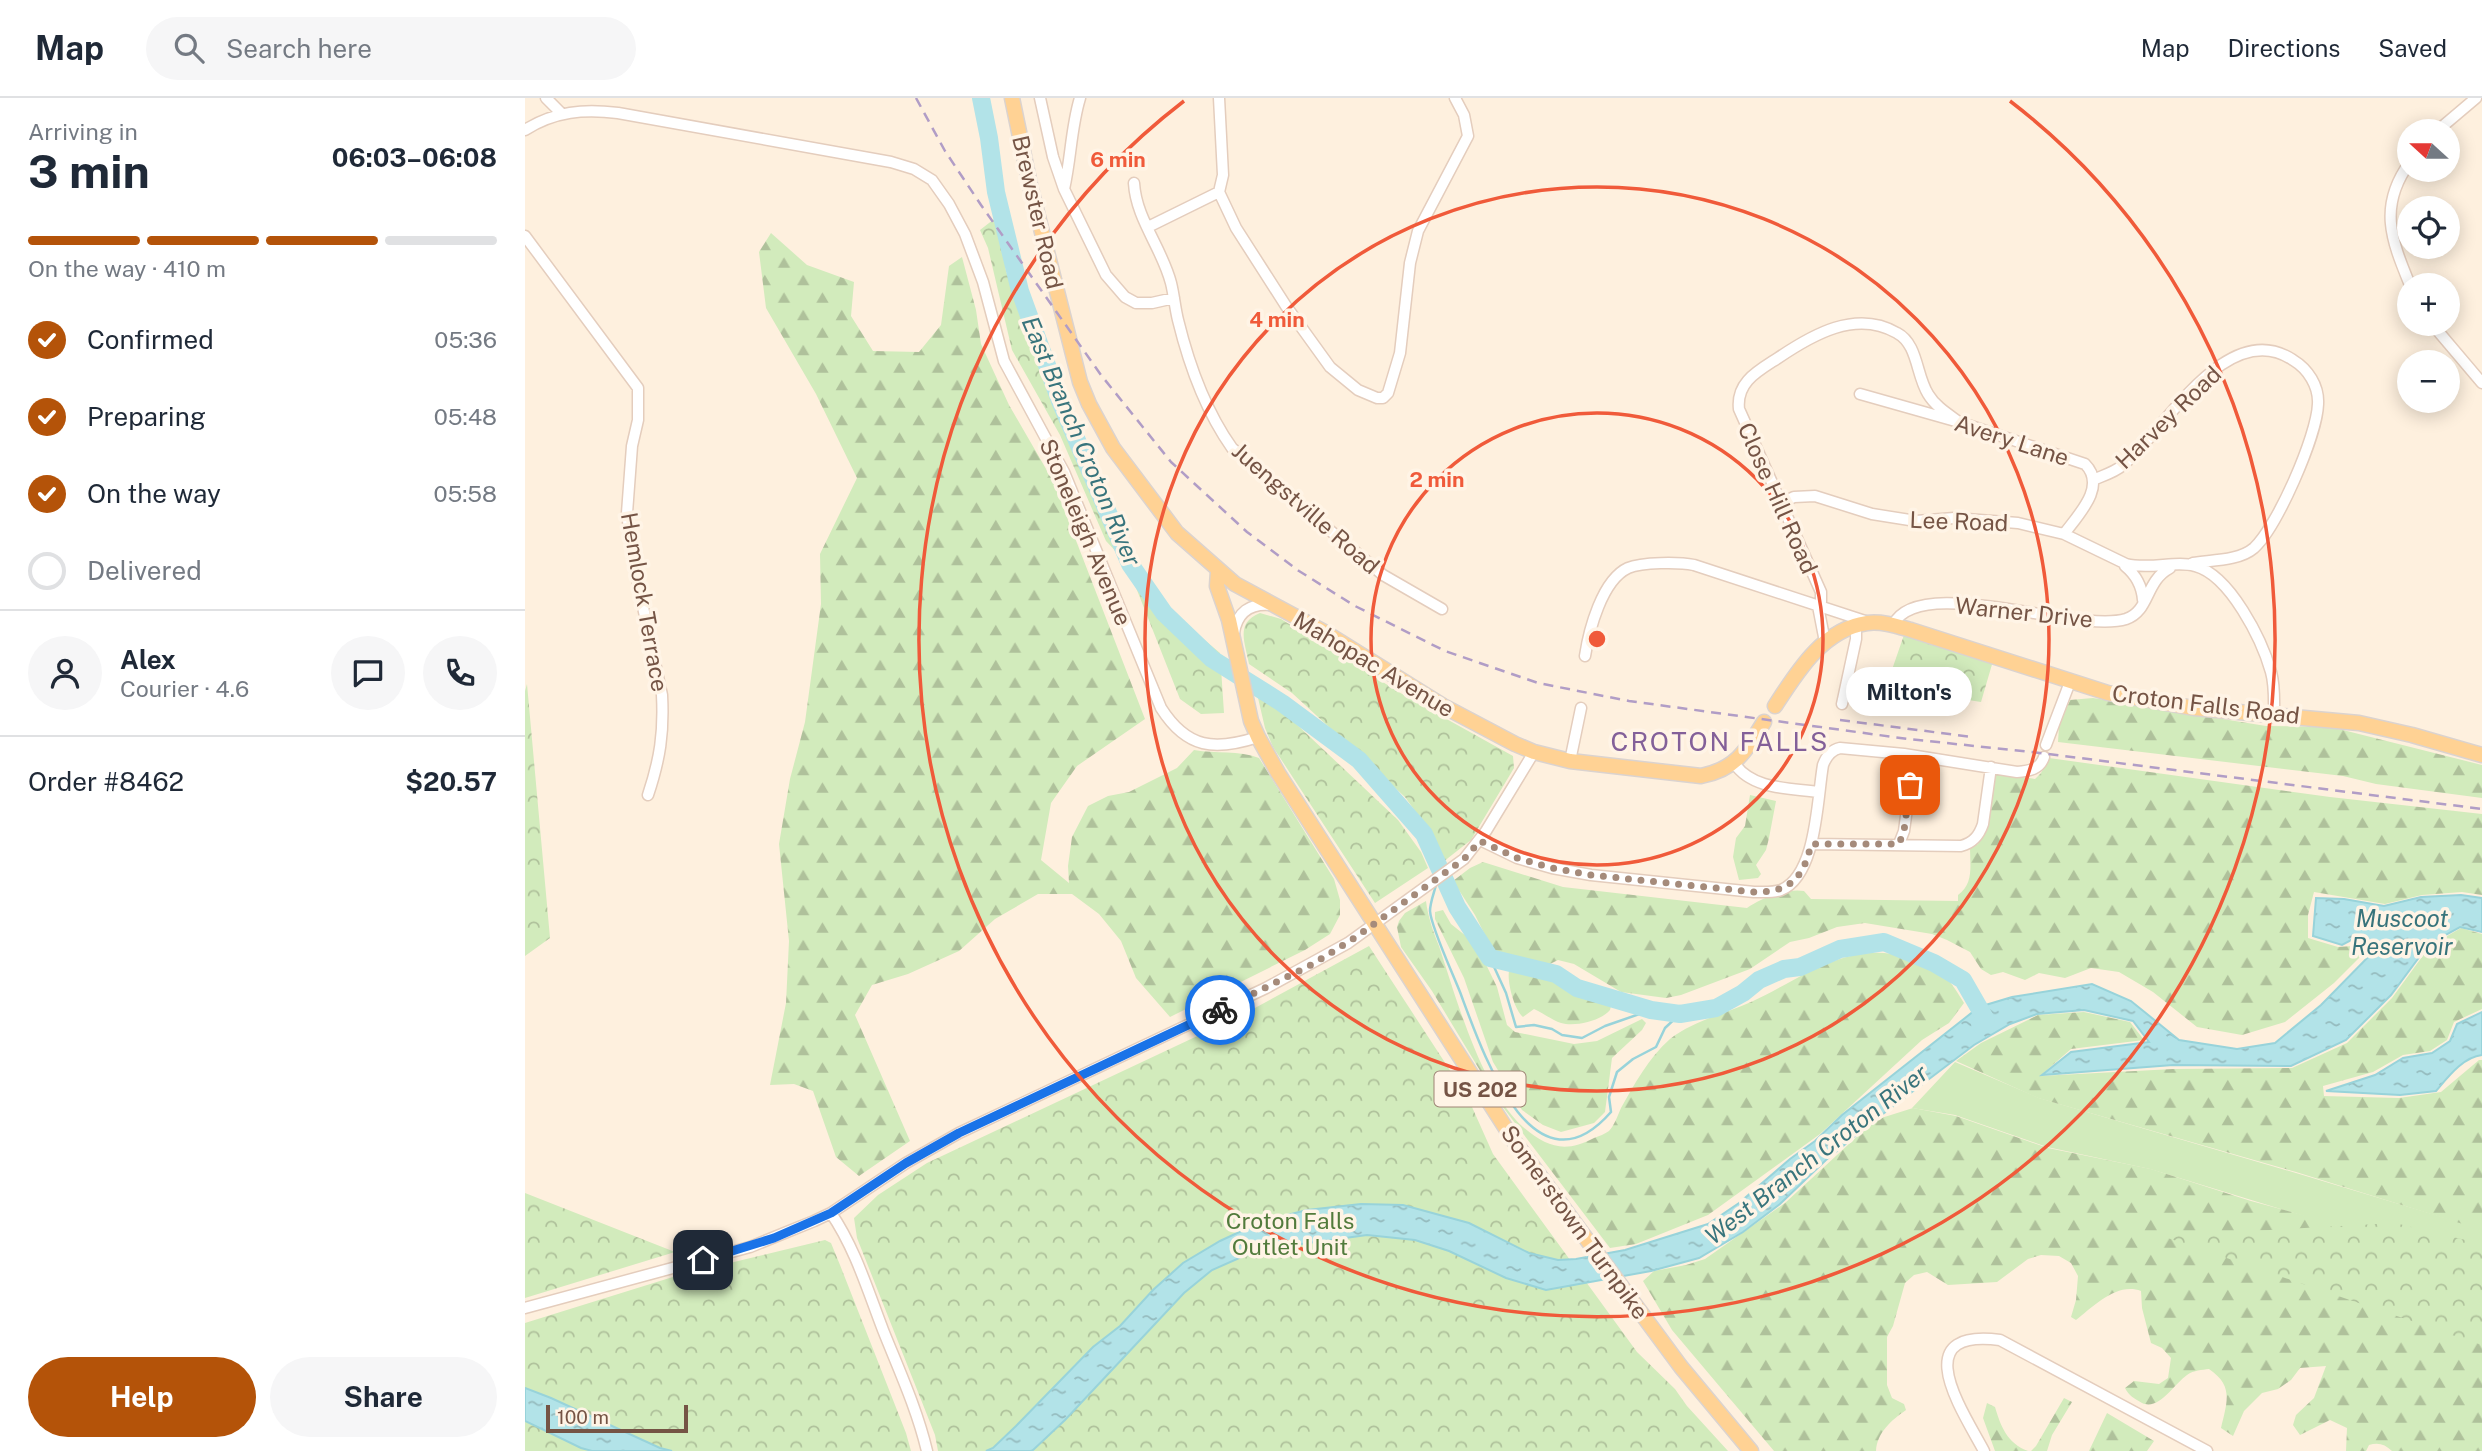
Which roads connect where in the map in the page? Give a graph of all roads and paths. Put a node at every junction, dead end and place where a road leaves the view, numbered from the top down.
1 (546, 98) edge
2 (1012, 98) edge
3 (1040, 98) edge
4 (1080, 98) edge
5 (1219, 98) edge
6 (1455, 98) edge
7 (2476, 98) edge
8 (561, 113) junction
9 (2451, 119) edge
10 (525, 130) edge
11 (2398, 182) edge
12 (1134, 183) dead end
13 (1064, 189) junction
14 (1219, 192) junction
15 (1148, 227) junction
16 (525, 236) edge
17 (2406, 273) edge
18 (1174, 298) junction
19 (2441, 336) edge
20 (2482, 383) edge
21 (1860, 394) dead end
22 (1959, 422) junction
23 (2095, 480) junction
24 (1781, 503) junction
25 (2064, 534) junction
26 (2117, 560) junction
27 (2181, 565) junction
28 (1218, 571) junction
29 (2143, 605) junction
30 (1275, 606) junction
31 (1818, 606) junction
32 (1442, 609) dead end
33 (1862, 624) junction
34 (1893, 625) junction
35 (1825, 642) junction
36 (1234, 643) junction
37 (1585, 656) dead end
38 (2070, 682) junction
39 (1842, 704) dead end
40 (1775, 706) dead end
41 (1581, 708) dead end
42 (2274, 715) junction
43 (1764, 722) dead end
44 (1258, 737) junction
45 (2046, 744) dead end
46 (1534, 752) junction
47 (2482, 755) edge
48 (1914, 756) junction
49 (2044, 757) dead end
50 (1570, 761) junction
51 (1734, 764) junction
52 (1991, 767) junction
53 (1819, 792) junction
54 (648, 795) dead end
55 (1480, 841) junction
56 (1811, 844) junction
57 (1899, 844) junction
58 (1375, 924) junction
59 (831, 1213) junction
60 (525, 1308) edge
61 (927, 1451) edge
62 (1751, 1451) edge
63 (1984, 1451) edge
64 (2207, 1451) edge

1 - 8 street
2 - 28 main road, Brewster Road
3 - 13 street
4 - 13 street
5 - 14 street
6 - 14 street
7 - 9 street
8 - 10 street, Stoneleigh Avenue
8 - 44 street, Stoneleigh Avenue
11 - 17 street
12 - 15 street, Juengstville Road
13 - 18 street
14 - 15 street
15 - 18 street, Juengstville Road
16 - 54 street, Hemlock Terrace
18 - 32 street, Juengstville Road
19 - 20 street
21 - 22 street, Avery Lane
22 - 23 street, Avery Lane
22 - 24 street, Close Hill Road
23 - 25 street, Avery Lane
23 - 27 street, Harvey Road
24 - 25 street, Lee Road
24 - 31 street, Close Hill Road
25 - 26 street, Lee Road
26 - 27 street, Lee Road
26 - 29 street
27 - 29 street
27 - 42 street
28 - 30 main road, Mahopac Avenue
28 - 36 main road, Somerstown Turnpike / US 202
29 - 34 street, Warner Drive
30 - 36 street
30 - 46 main road, Mahopac Avenue
31 - 33 street
31 - 35 street, Close Hill Road
31 - 37 street
33 - 34 main road
33 - 35 main road
33 - 39 street
34 - 38 main road, Croton Falls Road
35 - 40 main road
36 - 44 main road, Somerstown Turnpike / US 202
38 - 42 main road, Croton Falls Road
38 - 45 street
41 - 50 street
42 - 47 main road, Croton Falls Road
43 - 51 main road
44 - 58 main road, Somerstown Turnpike / US 202
46 - 50 main road, Mahopac Avenue
46 - 55 street
48 - 52 street
48 - 53 street
48 - 57 street
49 - 52 street
50 - 51 main road, Mahopac Avenue
51 - 53 street
52 - 57 street
53 - 56 street
55 - 56 street
55 - 58 street
56 - 57 street
58 - 59 street
58 - 62 main road, Somerstown Turnpike / US 202
59 - 60 street
59 - 61 street
63 - 64 street

